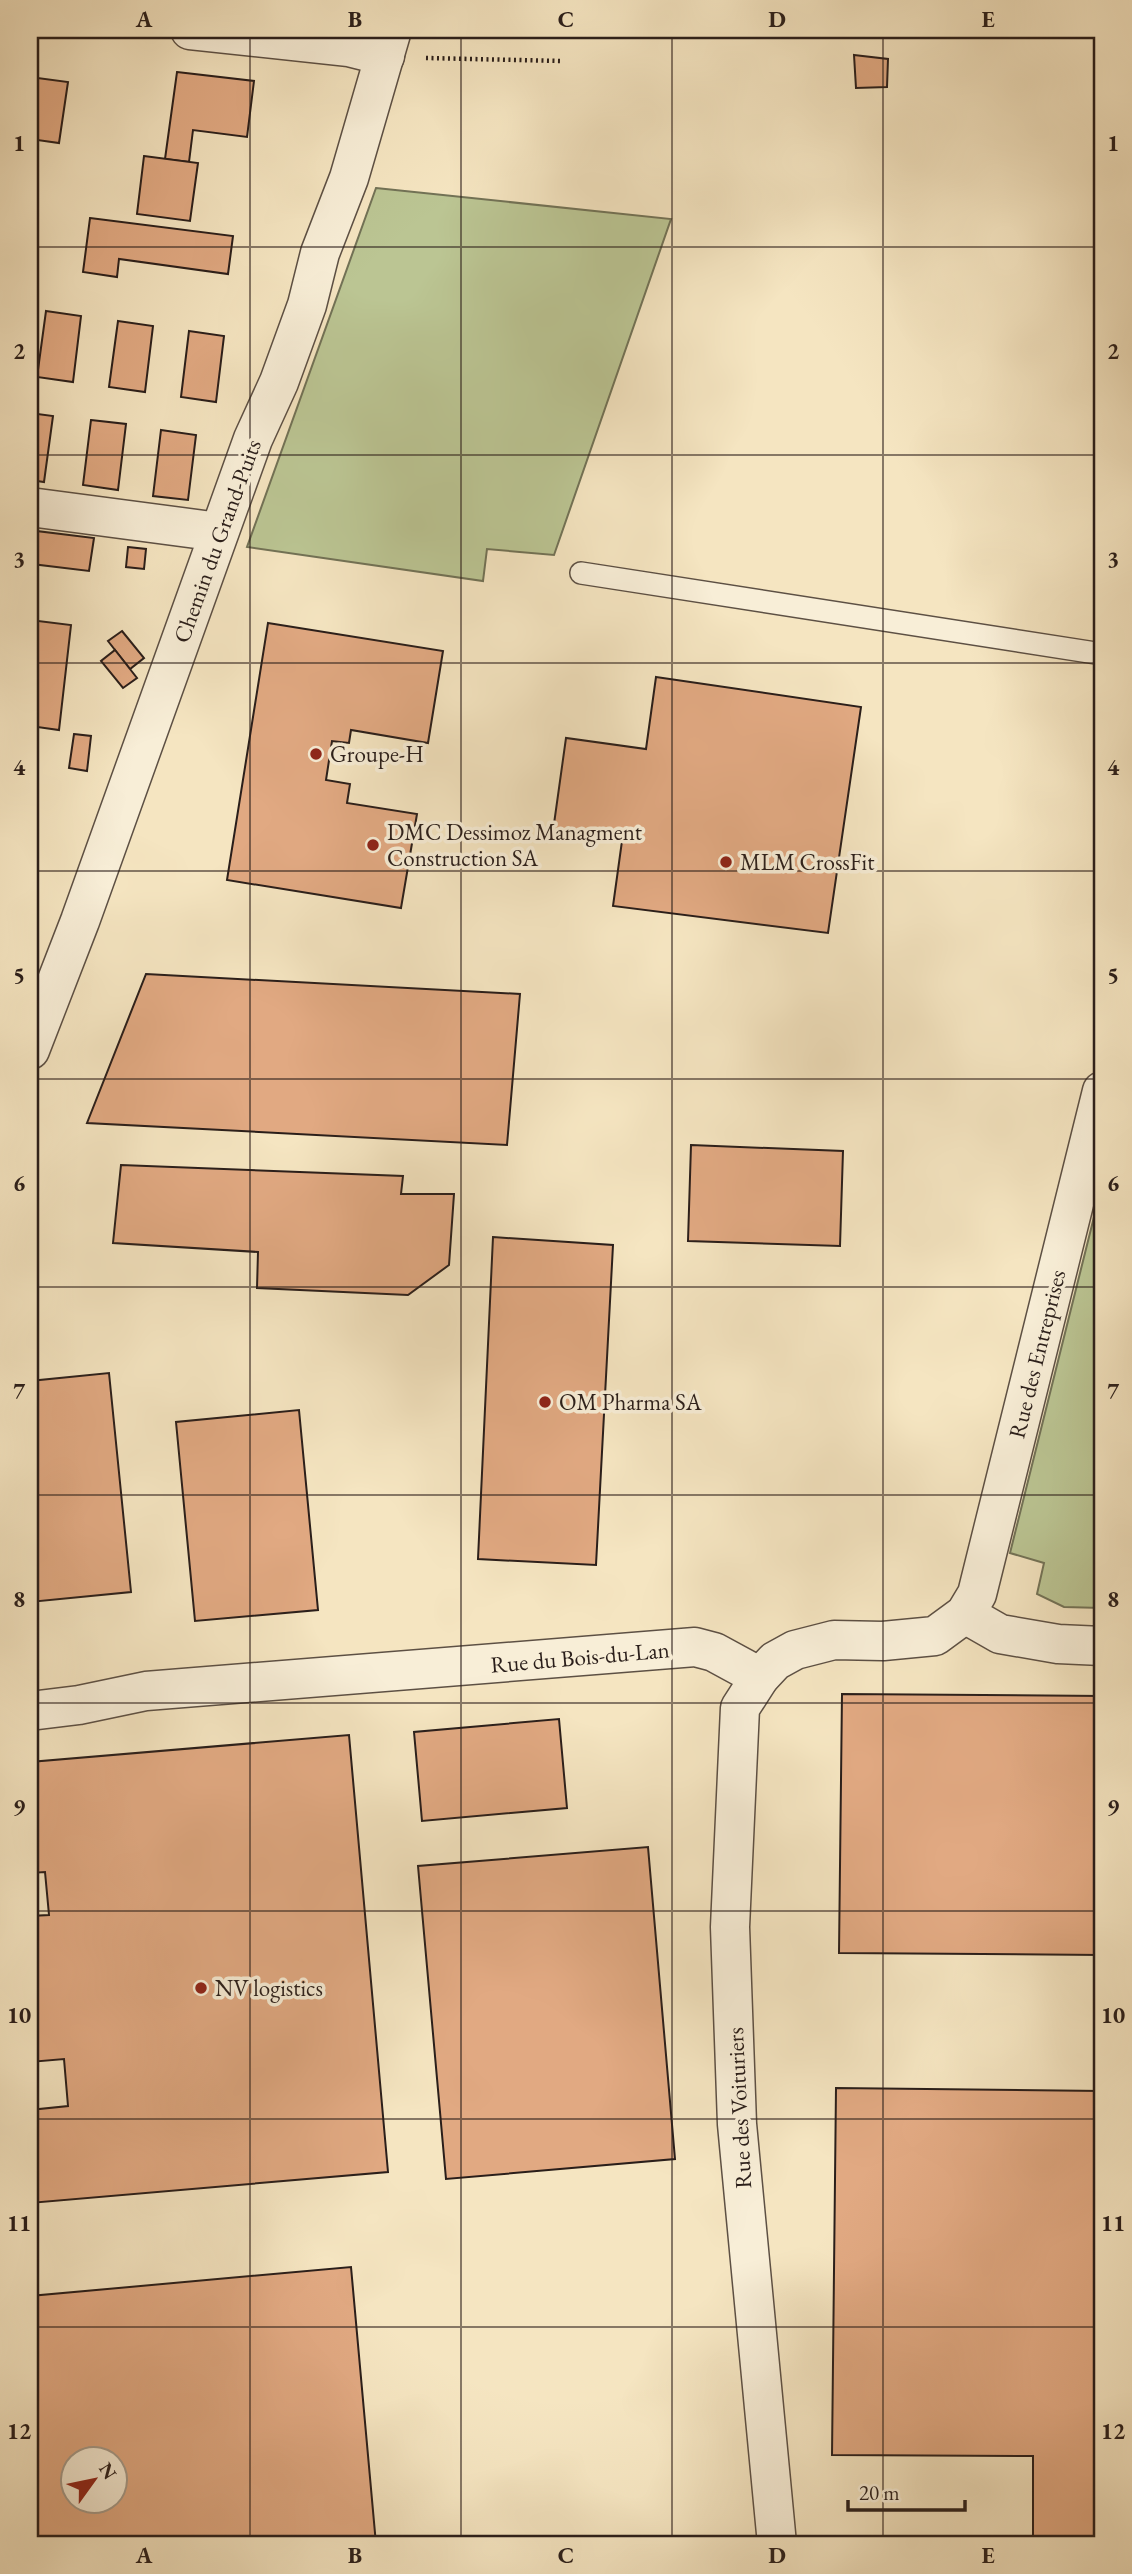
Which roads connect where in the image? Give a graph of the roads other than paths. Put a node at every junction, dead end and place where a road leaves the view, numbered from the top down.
1 (190, 30) edge
2 (388, 43) edge
3 (30, 507) edge
4 (219, 532) junction
5 (581, 573) dead end
6 (1102, 654) edge
7 (30, 1050) edge
8 (1102, 1091) edge
9 (965, 1614) junction
10 (1102, 1646) edge
11 (760, 1676) junction
12 (30, 1711) edge
13 (777, 2544) edge

1 - 2 street
2 - 4 street, Chemin du Grand-Puits
3 - 4 street
4 - 7 street, Chemin du Grand-Puits
5 - 6 lane
8 - 9 street, Rue des Entreprises
9 - 10 street
9 - 11 street
11 - 12 street, Rue du Bois-du-Lan
11 - 13 street, Rue des Voituriers

